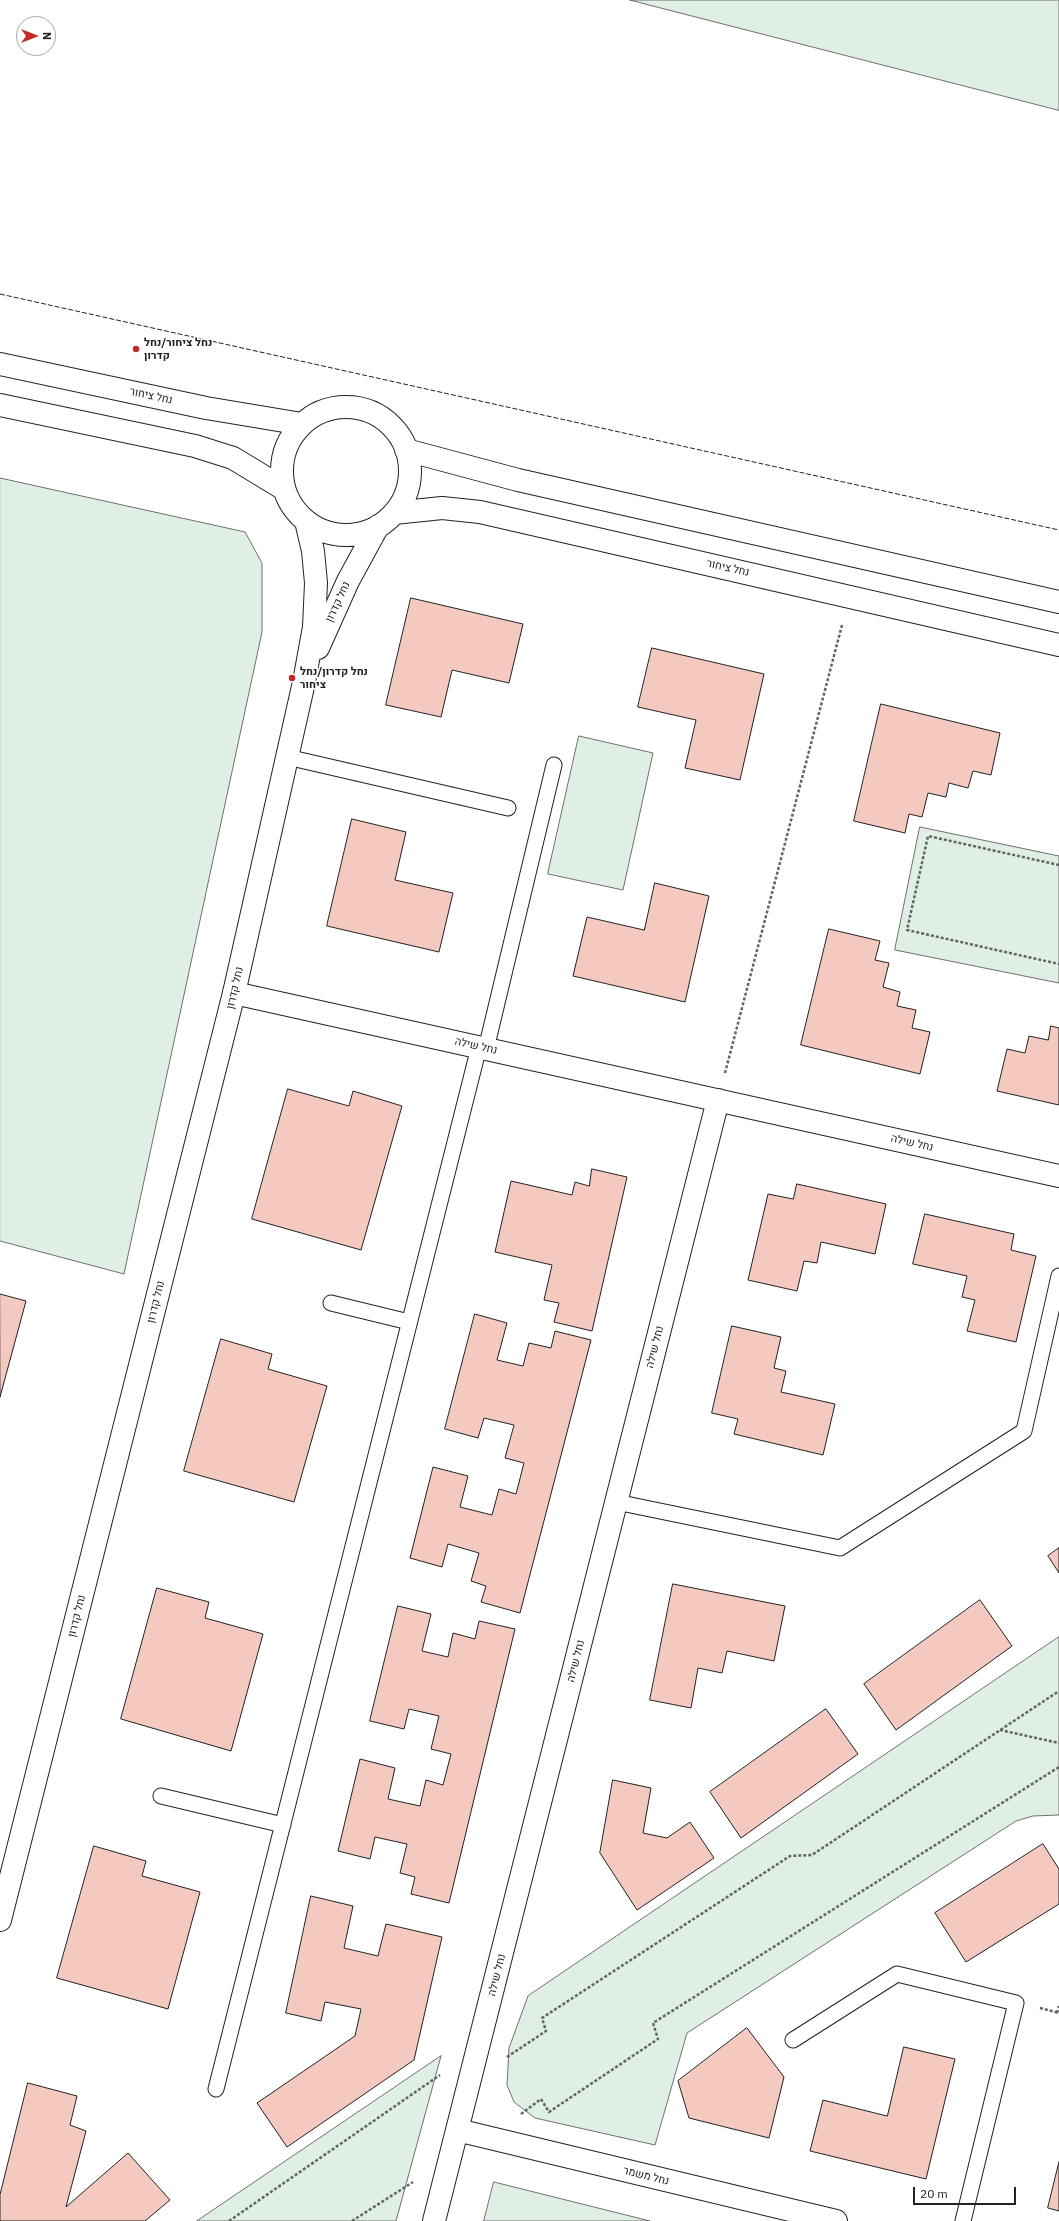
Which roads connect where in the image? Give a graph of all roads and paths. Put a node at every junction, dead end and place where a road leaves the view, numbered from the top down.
1 (0, 364) edge
2 (0, 405) edge
3 (302, 424) junction
4 (406, 450) junction
5 (284, 489) junction
6 (386, 519) junction
7 (306, 521) junction
8 (850, 597) junction
9 (1059, 602) edge
10 (1059, 645) edge
11 (304, 682) junction
12 (287, 757) junction
13 (554, 765) dead end
14 (508, 808) dead end
15 (1059, 865) edge
16 (1059, 964) edge
17 (234, 993) junction
18 (482, 1048) junction
19 (718, 1100) junction
20 (1059, 1176) edge
21 (1059, 1276) edge
22 (331, 1303) dead end
23 (409, 1322) junction
24 (616, 1502) junction
25 (1059, 1691) edge
26 (1000, 1730) junction
27 (1059, 1743) edge
28 (1059, 1767) edge
29 (162, 1796) dead end
30 (283, 1825) junction
31 (0, 1920) edge
32 (1059, 2006) edge
33 (1057, 2013) dead end
34 (793, 2040) dead end
35 (474, 2064) junction
36 (216, 2089) dead end
37 (458, 2130) junction
38 (490, 2138) junction
39 (450, 2158) junction
40 (229, 2221) edge
41 (352, 2221) edge
42 (434, 2221) edge
43 (836, 2221) edge
44 (963, 2221) edge

1 - 3 street, נחל ציחור
2 - 5 street
3 - 4 street
3 - 5 street
4 - 6 street
4 - 9 street
5 - 7 street
6 - 7 street
6 - 8 street, נחל ציחור
6 - 11 street, נחל קדרון
7 - 11 street, נחל קדרון
8 - 10 street, נחל ציחור
8 - 19 path
11 - 12 street, נחל קדרון
12 - 14 lane
12 - 17 street, נחל קדרון
13 - 18 lane
15 - 16 path
17 - 18 street, נחל שילה
17 - 31 street, נחל קדרון
18 - 19 street, נחל שילה
18 - 23 lane
19 - 20 street, נחל שילה
19 - 24 street, נחל שילה
21 - 24 lane
22 - 23 lane
23 - 30 lane
24 - 35 street, נחל שילה
25 - 26 path
26 - 27 path
26 - 35 path
28 - 38 path
29 - 30 lane
30 - 36 lane
32 - 33 path
34 - 44 lane
35 - 37 street, נחל שילה
35 - 40 path
37 - 38 street, נחל משמר
37 - 39 street, נחל שילה
38 - 43 street, נחל משמר
39 - 41 path
39 - 42 street, נחל שילה

